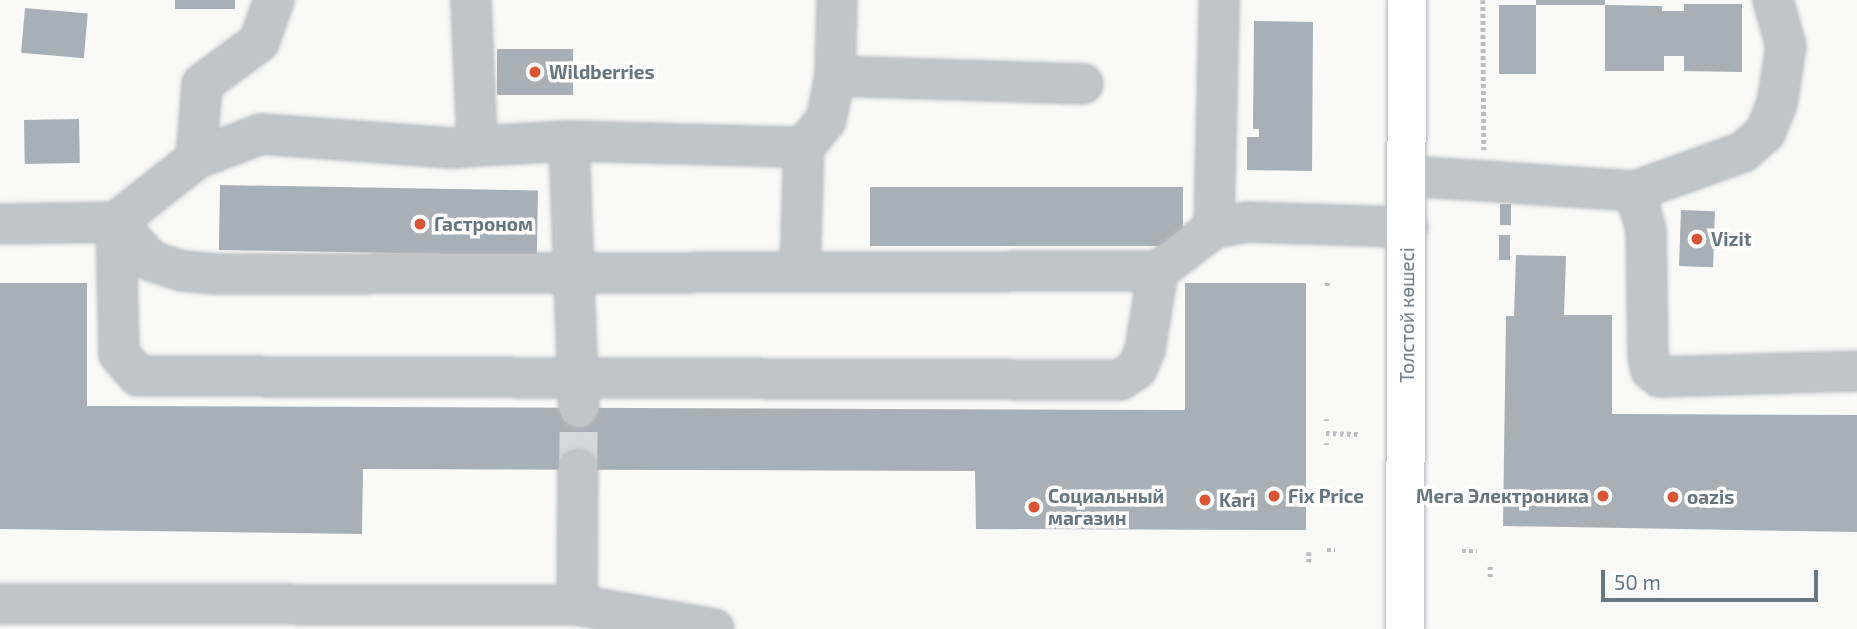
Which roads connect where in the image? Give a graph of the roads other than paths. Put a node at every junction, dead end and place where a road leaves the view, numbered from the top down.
1 (274, 0) edge
2 (471, 0) edge
3 (837, 0) edge
4 (1219, 0) edge
5 (1407, 0) edge
6 (1773, 0) edge
7 (835, 76) junction
8 (1083, 84) dead end
9 (569, 141) junction
10 (477, 146) junction
11 (804, 147) junction
12 (197, 159) junction
13 (1408, 176) junction
14 (1635, 191) junction
15 (116, 222) junction
16 (0, 223) edge
17 (1408, 227) junction
18 (1214, 228) junction
19 (800, 271) junction
20 (1158, 271) junction
21 (574, 274) junction
22 (1857, 372) edge
23 (578, 393) junction
24 (578, 470) tunnel mouth
25 (0, 604) edge
26 (577, 606) junction
27 (714, 629) edge
28 (1405, 629) edge

1 - 12 street
2 - 10 street
3 - 7 street
4 - 18 street
5 - 13 main road, Толстой көшесі
6 - 14 street
7 - 8 street
7 - 11 street
9 - 10 street
9 - 11 street
9 - 21 street
10 - 12 street
11 - 19 street
12 - 15 street
13 - 14 street
13 - 17 main road, Толстой көшесі
14 - 22 street
15 - 16 street
15 - 21 street
15 - 23 street
17 - 18 street
17 - 28 main road, Толстой көшесі
18 - 20 street
19 - 20 street
19 - 21 street
20 - 23 street
21 - 23 street
24 - 26 street
25 - 26 street
26 - 27 street

